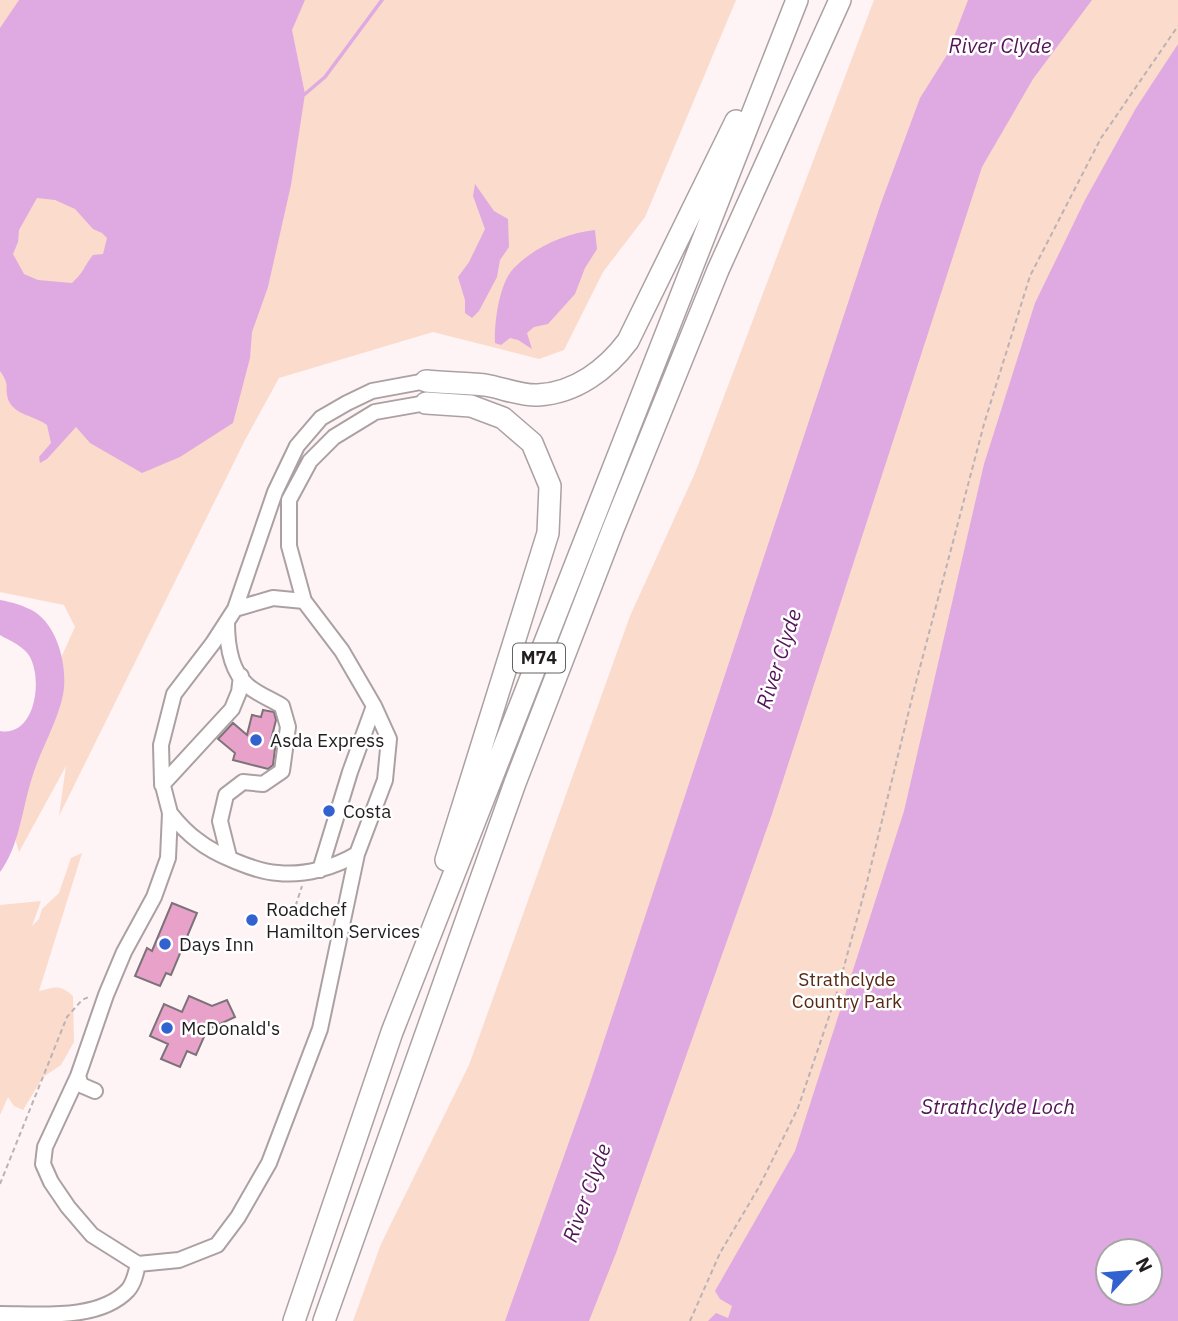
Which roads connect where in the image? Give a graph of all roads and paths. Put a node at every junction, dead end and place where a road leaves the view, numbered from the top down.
1 (797, 0) edge
2 (840, 0) edge
3 (1178, 26) edge
4 (426, 381) joint
5 (426, 403) joint
6 (304, 601) junction
7 (231, 615) junction
8 (241, 676) junction
9 (374, 706) junction
10 (162, 785) junction
11 (170, 813) junction
12 (357, 854) junction
13 (229, 857) junction
14 (313, 870) junction
15 (293, 914) dead end
16 (106, 995) junction
17 (392, 1032) junction
18 (78, 1076) junction
19 (95, 1091) dead end
20 (0, 1184) edge
21 (138, 1264) junction
22 (0, 1314) edge
23 (294, 1321) edge
24 (324, 1321) edge
25 (692, 1321) edge

1 - 4 highway
1 - 17 highway, M74
2 - 24 highway, M74
3 - 25 path
4 - 7 lane
5 - 6 lane
5 - 17 highway
6 - 7 lane
6 - 9 lane
7 - 8 lane
7 - 10 lane
8 - 10 lane
8 - 13 lane
9 - 12 lane
9 - 14 lane
10 - 11 lane
11 - 13 lane
11 - 16 lane
12 - 14 lane
12 - 21 lane
13 - 14 lane
14 - 15 path
16 - 18 lane
16 - 20 path
17 - 23 highway, M74
18 - 19 lane
18 - 21 lane
21 - 22 lane

